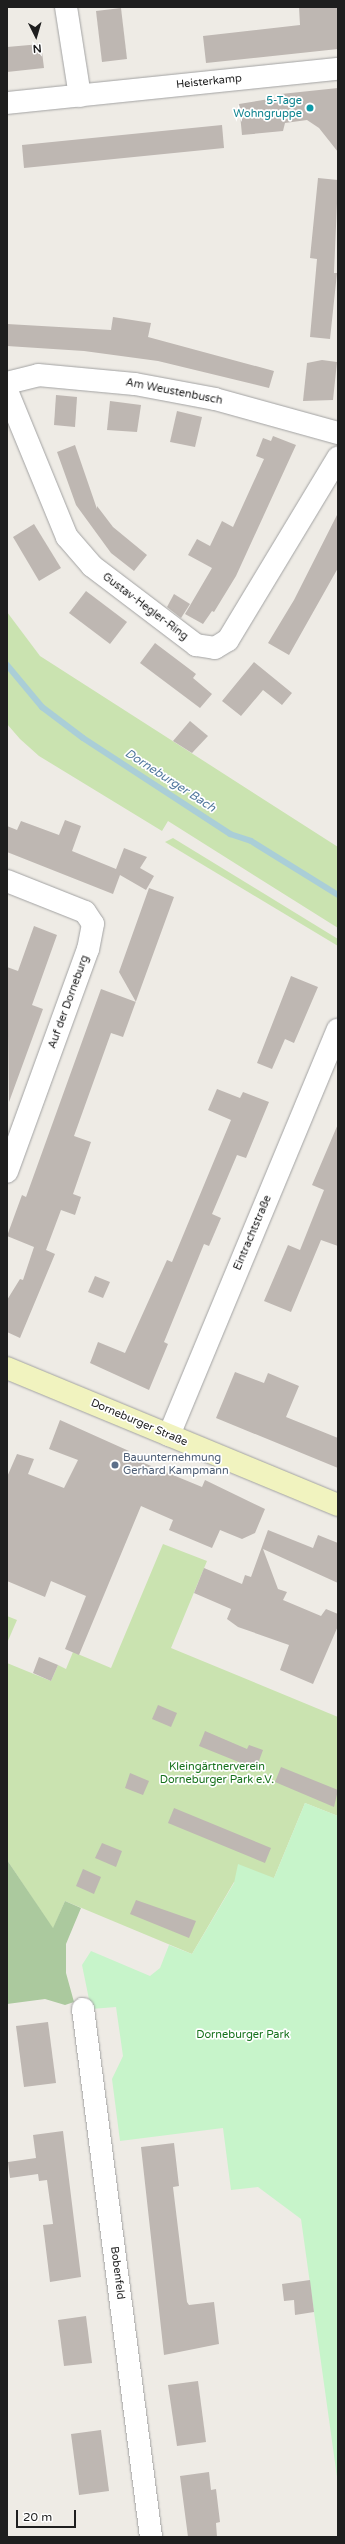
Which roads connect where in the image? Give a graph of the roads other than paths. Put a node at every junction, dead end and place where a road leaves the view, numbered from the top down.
1 (66, 7) edge
2 (338, 69) edge
3 (80, 96) junction
4 (7, 103) edge
5 (7, 383) edge
6 (7, 391) edge
7 (338, 433) edge
8 (338, 458) edge
9 (7, 881) edge
10 (338, 1030) edge
11 (7, 1172) edge
12 (7, 1368) edge
13 (169, 1435) junction
14 (338, 1505) edge
15 (83, 2008) dead end
16 (151, 2537) edge

1 - 3 street
2 - 3 street, Heisterkamp
3 - 4 street, Heisterkamp
5 - 7 street, Am Weustenbusch
6 - 8 street, Gustav-Hegler-Ring
9 - 11 street, Auf der Dorneburg
10 - 13 street, Eintrachtstraße
12 - 13 street, Dorneburger Straße
13 - 14 street, Dorneburger Straße
15 - 16 street, Bobenfeld

